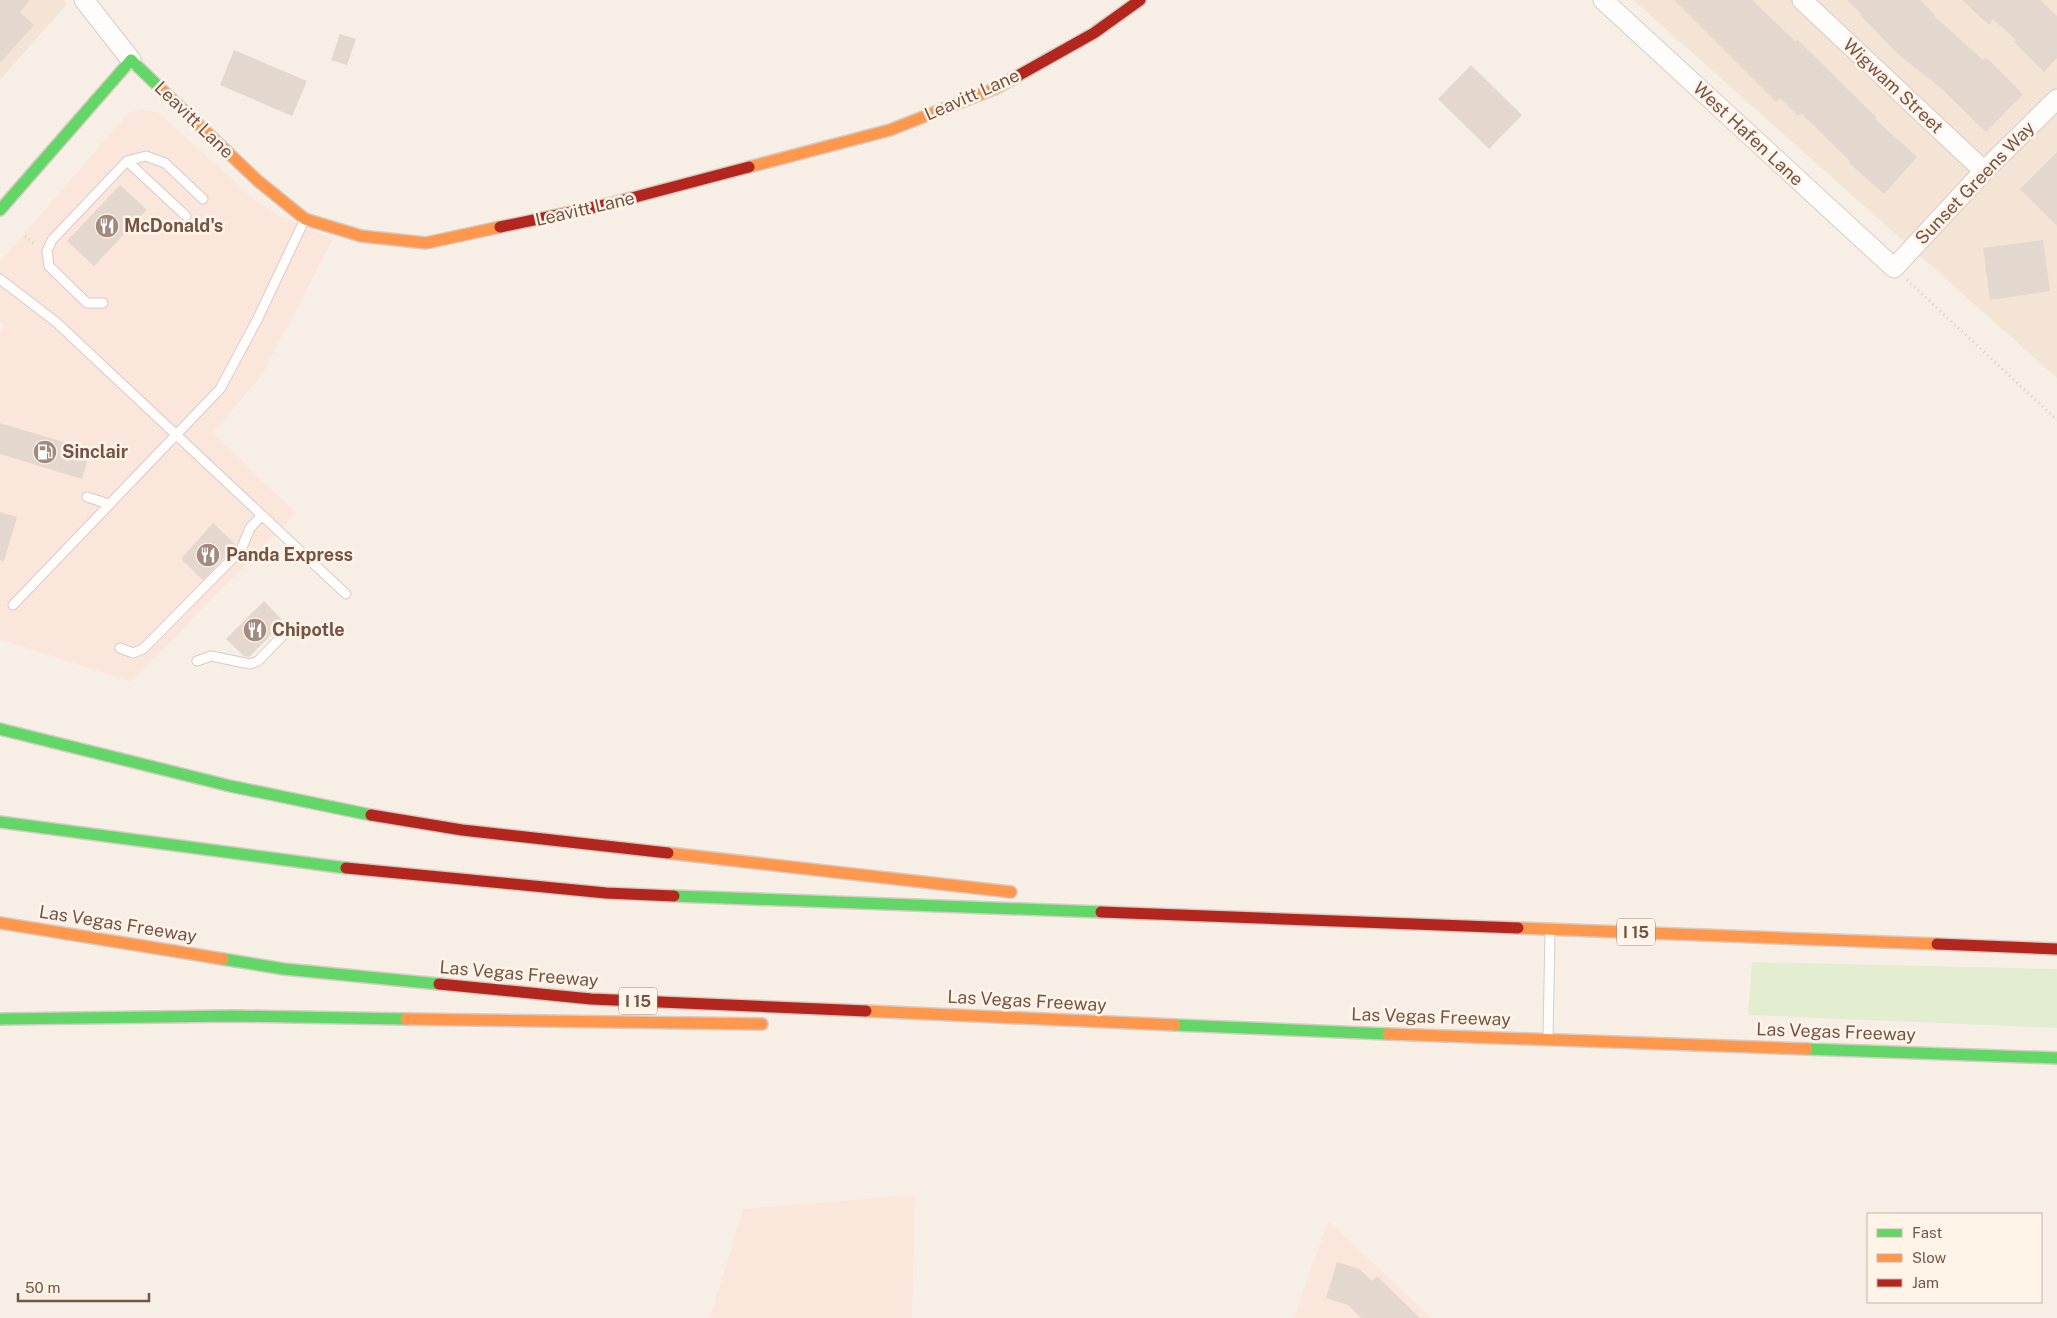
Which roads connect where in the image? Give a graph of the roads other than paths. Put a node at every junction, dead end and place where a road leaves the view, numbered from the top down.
1 (84, 0) edge
2 (1140, 0) edge
3 (1603, 0) edge
4 (1802, 0) edge
5 (131, 60) junction
6 (2057, 99) edge
7 (128, 161) junction
8 (1984, 171) junction
9 (203, 199) dead end
10 (0, 210) edge
11 (186, 216) dead end
12 (306, 219) junction
13 (1894, 268) joint
14 (0, 279) edge
15 (103, 303) dead end
16 (176, 434) junction
17 (87, 497) dead end
18 (109, 504) junction
19 (262, 515) junction
20 (346, 594) dead end
21 (13, 605) dead end
22 (300, 628) dead end
23 (120, 648) dead end
24 (197, 661) dead end
25 (0, 729) edge
26 (0, 822) edge
27 (1019, 893) dead end
28 (1078, 900) dead end
29 (1216, 916) junction
30 (0, 923) edge
31 (1550, 929) junction
32 (2057, 949) edge
33 (0, 1020) edge
34 (776, 1024) dead end
35 (934, 1026) dead end
36 (1281, 1030) junction
37 (1548, 1039) junction
38 (2057, 1058) edge

1 - 5 street, Leavitt Lane
2 - 12 main road, Leavitt Lane
3 - 13 street, West Hafen Lane
4 - 8 street, Wigwam Street
5 - 10 main road
5 - 12 main road, Leavitt Lane
6 - 8 street, Sunset Greens Way
7 - 9 lane
7 - 11 lane
7 - 15 lane
8 - 13 street, Sunset Greens Way
12 - 16 lane
14 - 16 lane
16 - 18 lane
16 - 19 lane
17 - 18 lane
18 - 21 lane
19 - 20 lane
19 - 23 lane
22 - 24 lane
25 - 27 main road
26 - 29 main road, I 15
28 - 29 main road
29 - 31 main road, I 15
30 - 36 main road, Las Vegas Freeway / I 15
31 - 32 main road, I 15
31 - 37 lane
33 - 34 main road
35 - 36 main road
36 - 37 main road, Las Vegas Freeway / I 15
37 - 38 main road, Las Vegas Freeway / I 15

